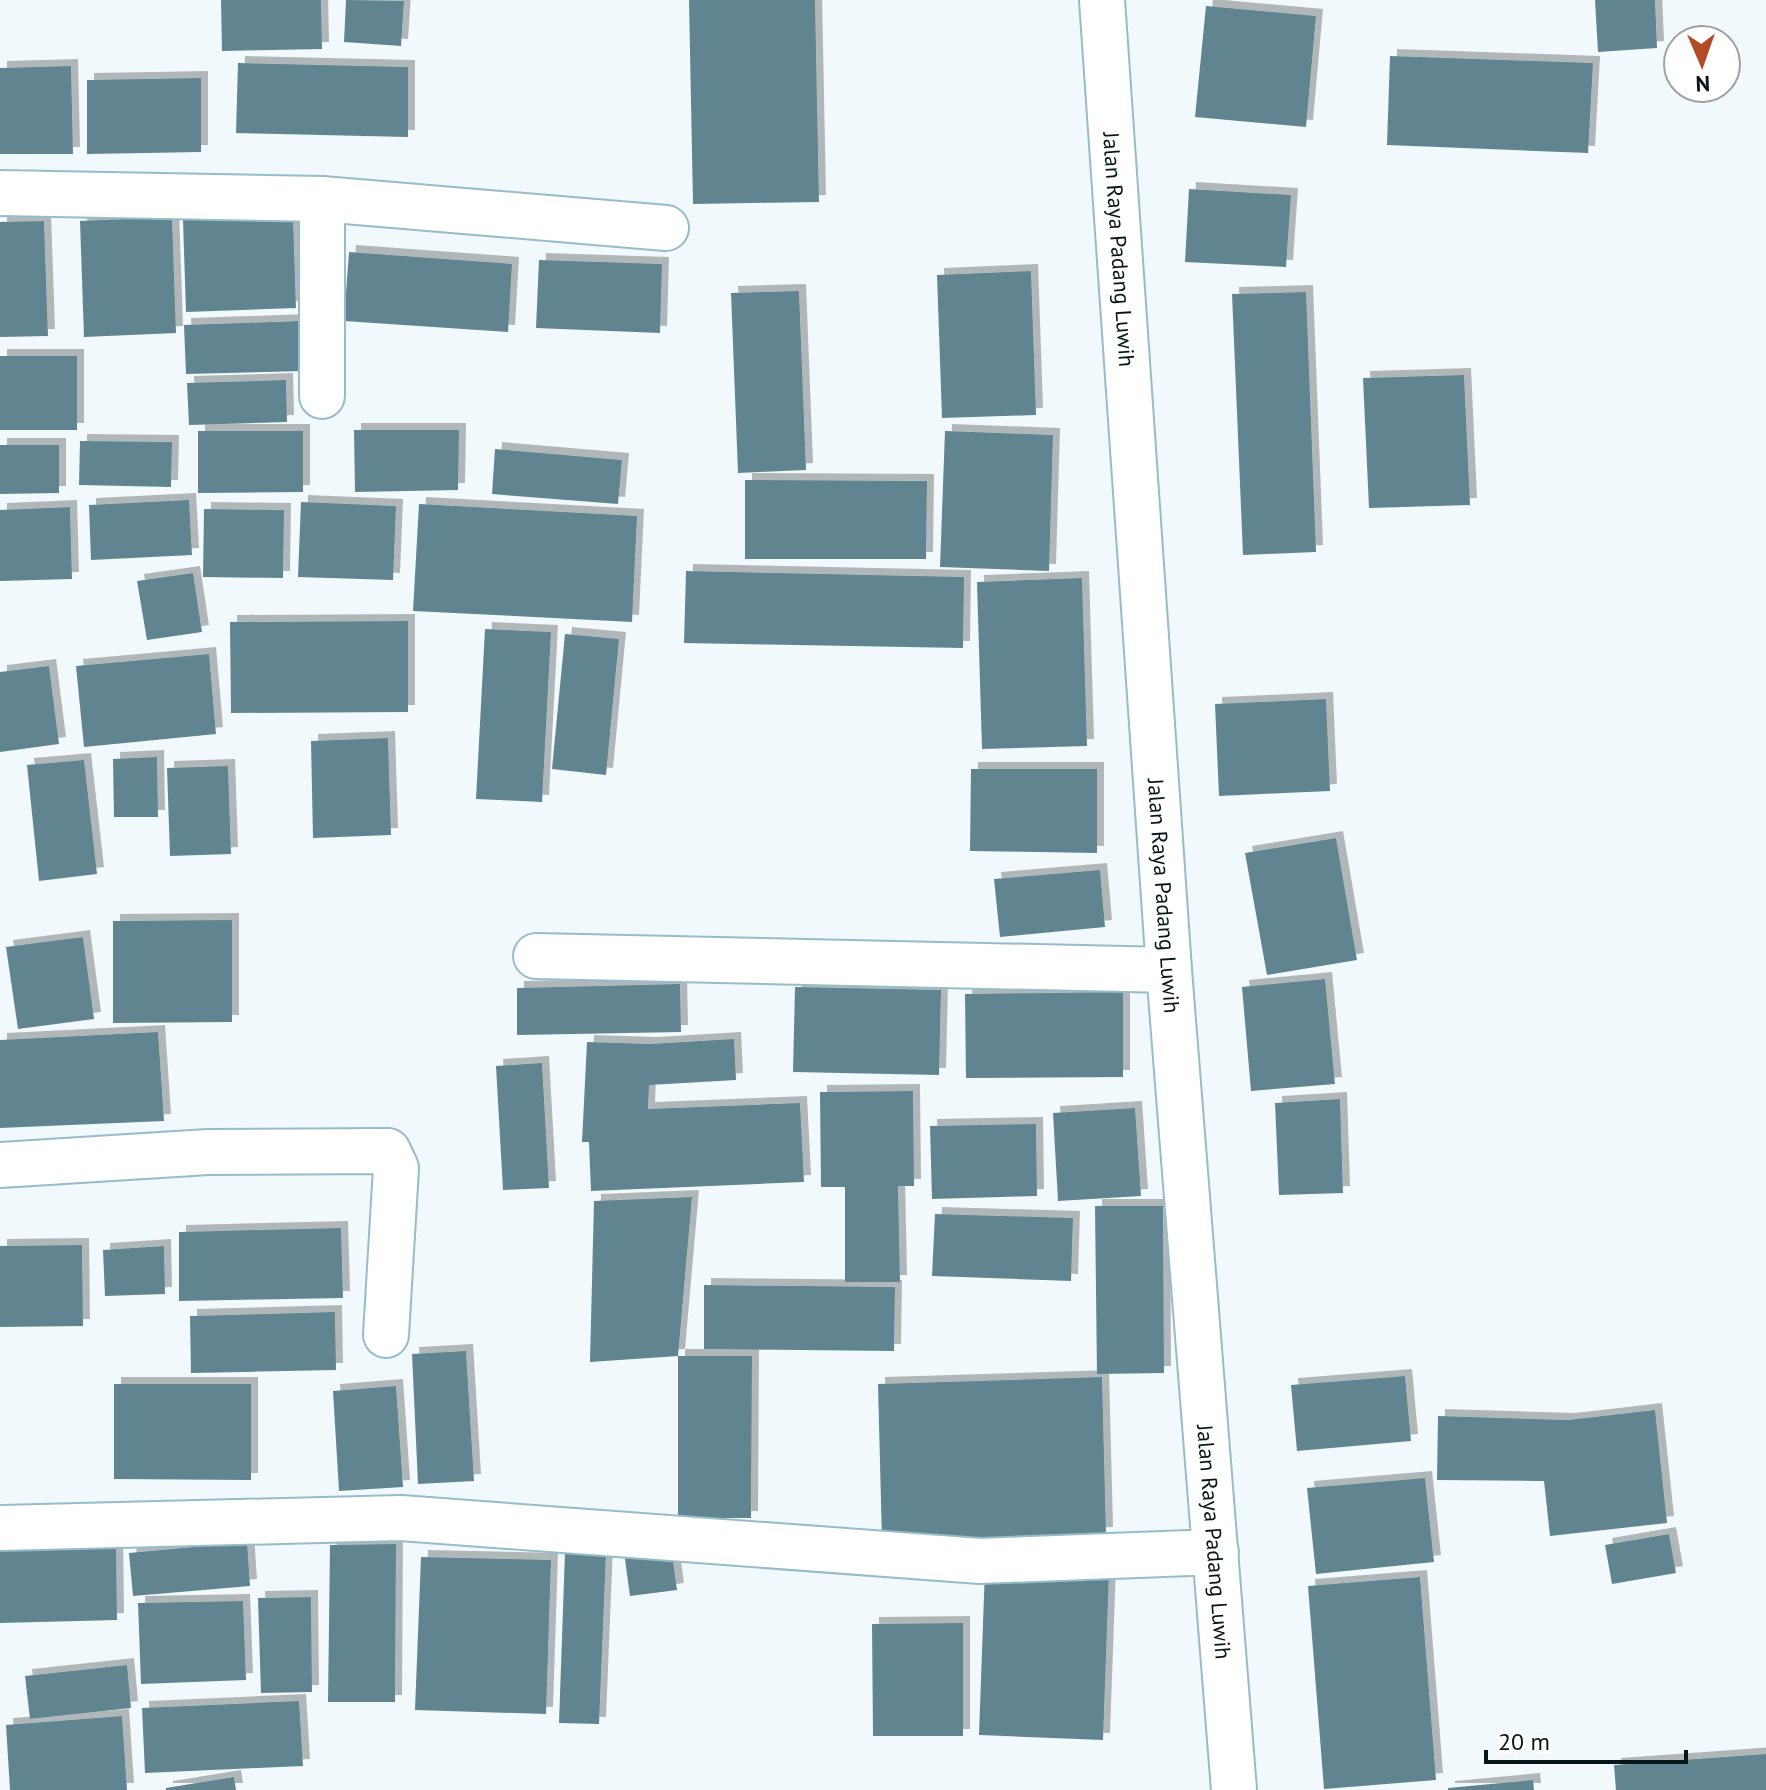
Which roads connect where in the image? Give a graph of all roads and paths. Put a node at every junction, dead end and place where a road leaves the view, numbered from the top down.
1 (1102, 0) edge
2 (0, 193) edge
3 (322, 199) junction
4 (666, 228) dead end
5 (322, 396) dead end
6 (536, 956) dead end
7 (1169, 970) junction
8 (0, 1165) edge
9 (386, 1335) dead end
10 (0, 1528) edge
11 (1216, 1552) junction
12 (1234, 1790) edge

1 - 7 street, Jalan Raya Padang Luwih
2 - 3 street
3 - 4 street
3 - 5 street
6 - 7 street
7 - 11 street, Jalan Raya Padang Luwih
8 - 9 street
10 - 11 street
11 - 12 street, Jalan Raya Padang Luwih

